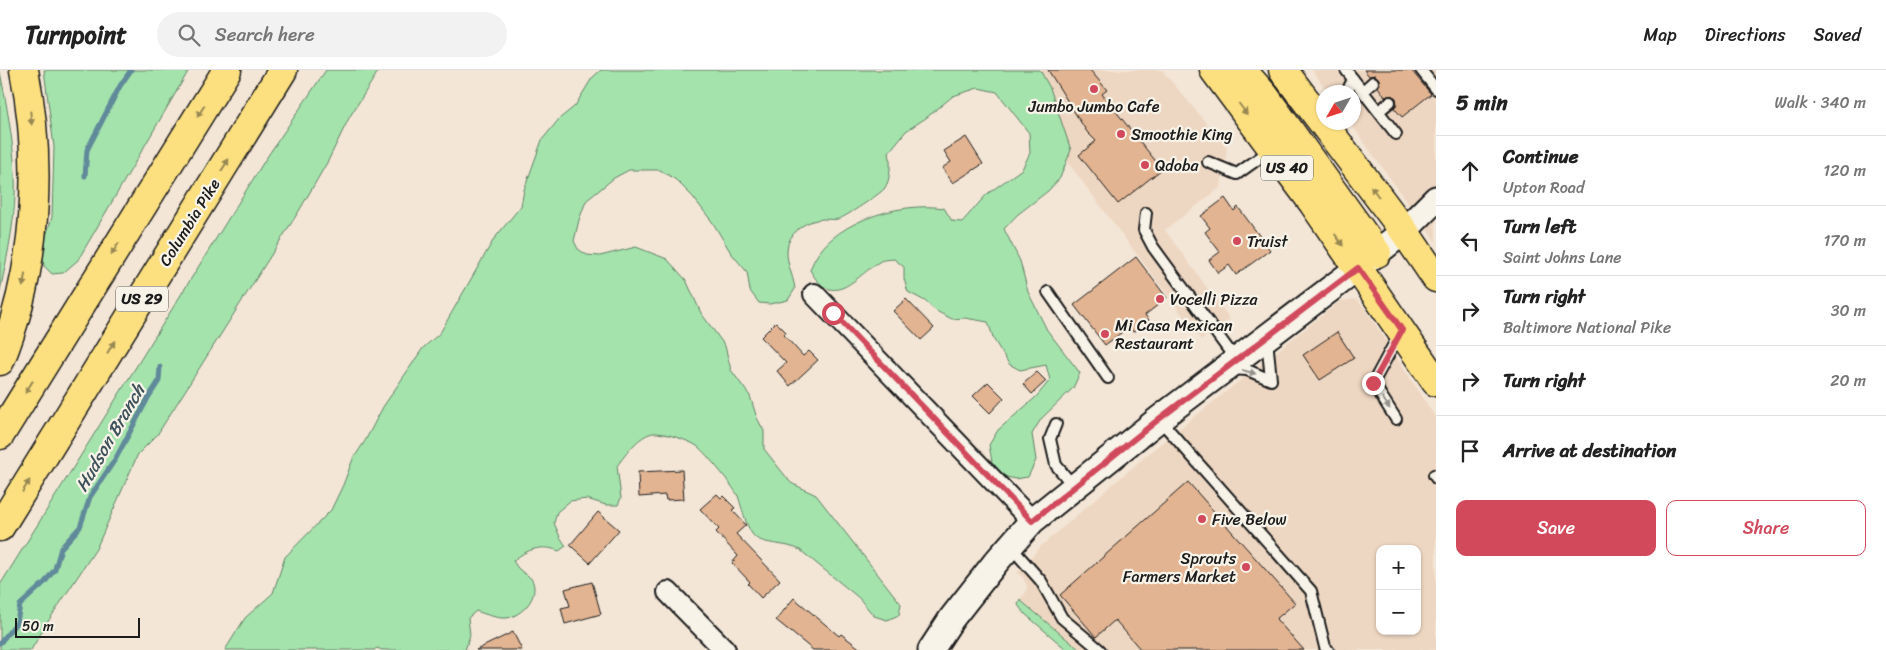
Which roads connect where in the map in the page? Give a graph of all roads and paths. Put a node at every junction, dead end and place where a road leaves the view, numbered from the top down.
1 (24, 70) edge
2 (227, 70) edge
3 (283, 70) edge
4 (1214, 70) edge
5 (1242, 70) edge
6 (1283, 70) edge
7 (1349, 73) edge
8 (1421, 74) edge
9 (1374, 82) dead end
10 (1436, 89) edge
11 (1363, 91) junction
12 (1390, 102) dead end
13 (1316, 108) edge
14 (1379, 111) junction
15 (1334, 130) edge
16 (1396, 134) dead end
17 (1272, 148) junction
18 (1208, 162) dead end
19 (1436, 199) edge
20 (1146, 213) dead end
21 (1404, 231) junction
22 (1368, 260) junction
23 (1436, 278) edge
24 (1048, 292) dead end
25 (814, 294) dead end
26 (1402, 330) junction
27 (1267, 337) junction
28 (0, 361) edge
29 (1231, 365) junction
30 (1108, 378) dead end
31 (1436, 382) edge
32 (1159, 419) junction
33 (1396, 419) dead end
34 (1056, 424) dead end
35 (0, 435) edge
36 (1074, 487) junction
37 (1032, 521) junction
38 (0, 527) edge
39 (1010, 546) junction
40 (668, 592) dead end
41 (725, 650) edge
42 (931, 650) edge
43 (1100, 650) edge
44 (1328, 650) edge

1 -> 28 main road
2 -> 35 main road, US 29
38 -> 3 main road, Columbia Pike / US 29
4 -> 17 main road, US 40
5 - 22 main road
6 - 13 main road
7 - 11 lane
8 - 10 lane
9 - 11 lane
11 - 14 lane
12 - 14 lane
14 - 16 lane
21 -> 15 main road
17 - 18 lane
17 -> 22 main road, US 40
19 - 21 street
20 - 29 lane
21 - 22 street
21 - 23 main road
22 - 26 main road, US 40
22 - 27 street
24 - 30 lane
25 - 37 street
26 - 31 main road, US 40
26 -> 33 lane
27 - 29 street
29 -> 27 lane
29 - 32 street
32 - 36 street
32 - 44 lane
34 - 36 lane
36 - 37 street
37 - 39 street
39 - 42 street
39 - 43 lane
40 - 41 street

